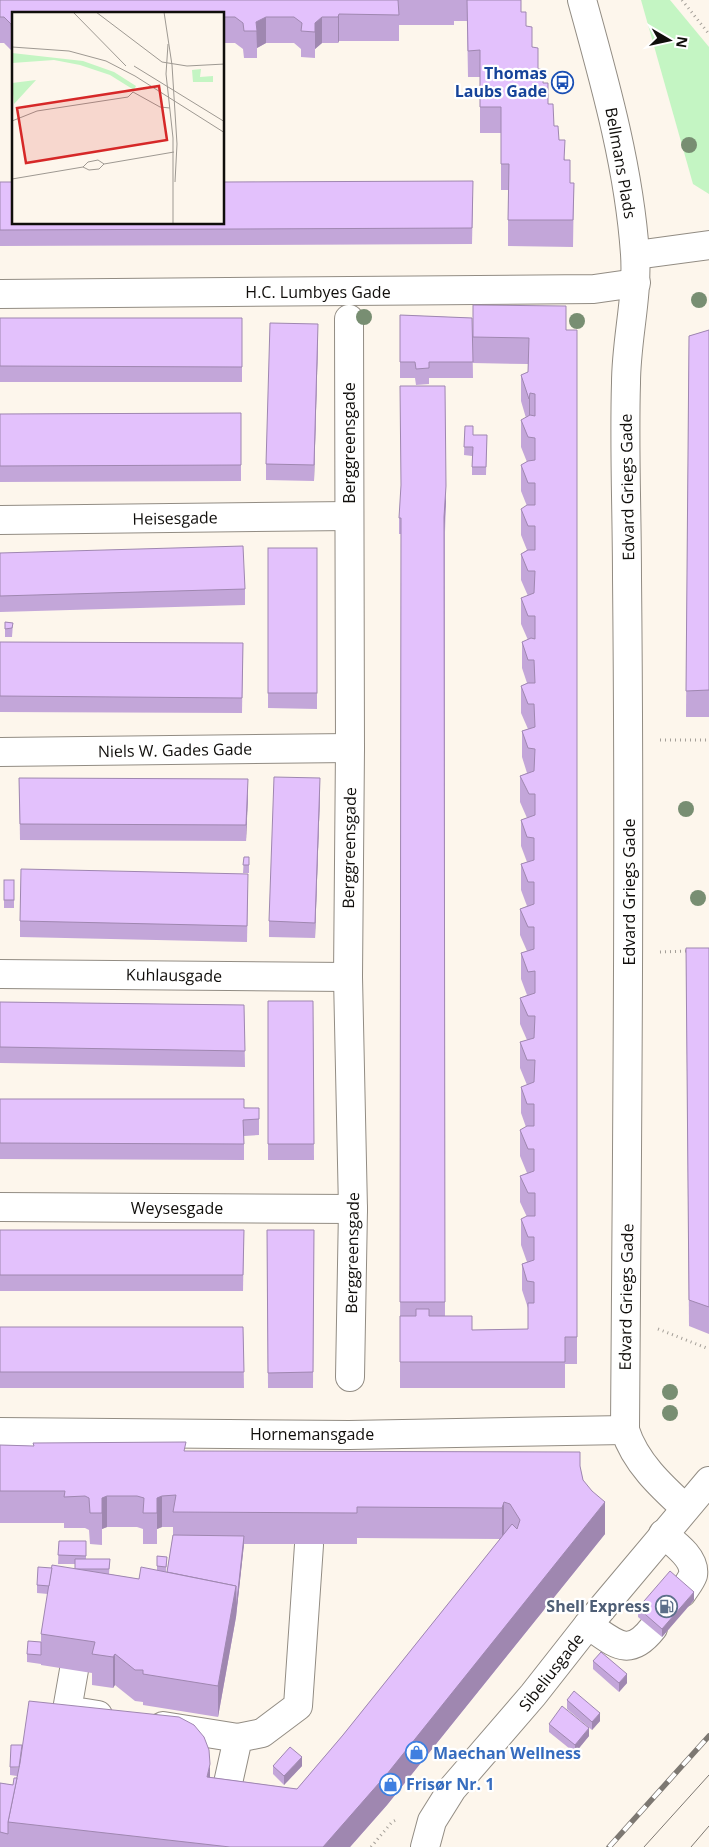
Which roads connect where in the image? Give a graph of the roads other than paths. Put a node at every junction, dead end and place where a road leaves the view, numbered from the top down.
1 (582, 0) edge
2 (709, 245) edge
3 (636, 255) junction
4 (636, 283) junction
5 (0, 294) edge
6 (349, 319) dead end
7 (350, 516) junction
8 (0, 520) edge
9 (350, 748) junction
10 (0, 752) edge
11 (0, 974) edge
12 (348, 977) junction
13 (0, 1207) edge
14 (353, 1209) junction
15 (350, 1377) dead end
16 (625, 1430) junction
17 (0, 1432) edge
18 (316, 1434) junction
19 (314, 1463) edge
20 (709, 1481) edge
21 (685, 1508) junction
22 (663, 1534) junction
23 (309, 1544) edge
24 (682, 1592) edge
25 (588, 1625) junction
26 (653, 1628) edge
27 (74, 1670) edge
28 (238, 1738) junction
29 (222, 1810) edge
30 (425, 1847) edge

1 - 3 street, Bellmans Plads
2 - 3 street
3 - 4 street, Edvard Griegs Gade
4 - 5 street, H.C. Lumbyes Gade
4 - 16 street, Edvard Griegs Gade
6 - 7 street, Berggreensgade
7 - 8 street, Heisesgade
7 - 9 street, Berggreensgade
9 - 10 street, Niels W. Gades Gade
9 - 12 street, Berggreensgade
11 - 12 street, Kuhlausgade
12 - 14 street, Berggreensgade
13 - 14 street, Weysesgade
14 - 15 street, Berggreensgade
16 - 18 street, Hornemansgade
16 - 21 street, Edvard Griegs Gade
17 - 18 street, Hornemansgade
18 - 19 street
20 - 21 street, Sibeliusgade
21 - 22 street, Sibeliusgade
22 - 24 street
22 - 25 street, Sibeliusgade
23 - 28 street
25 - 26 street
25 - 30 street, Sibeliusgade
27 - 28 street
28 - 29 street

